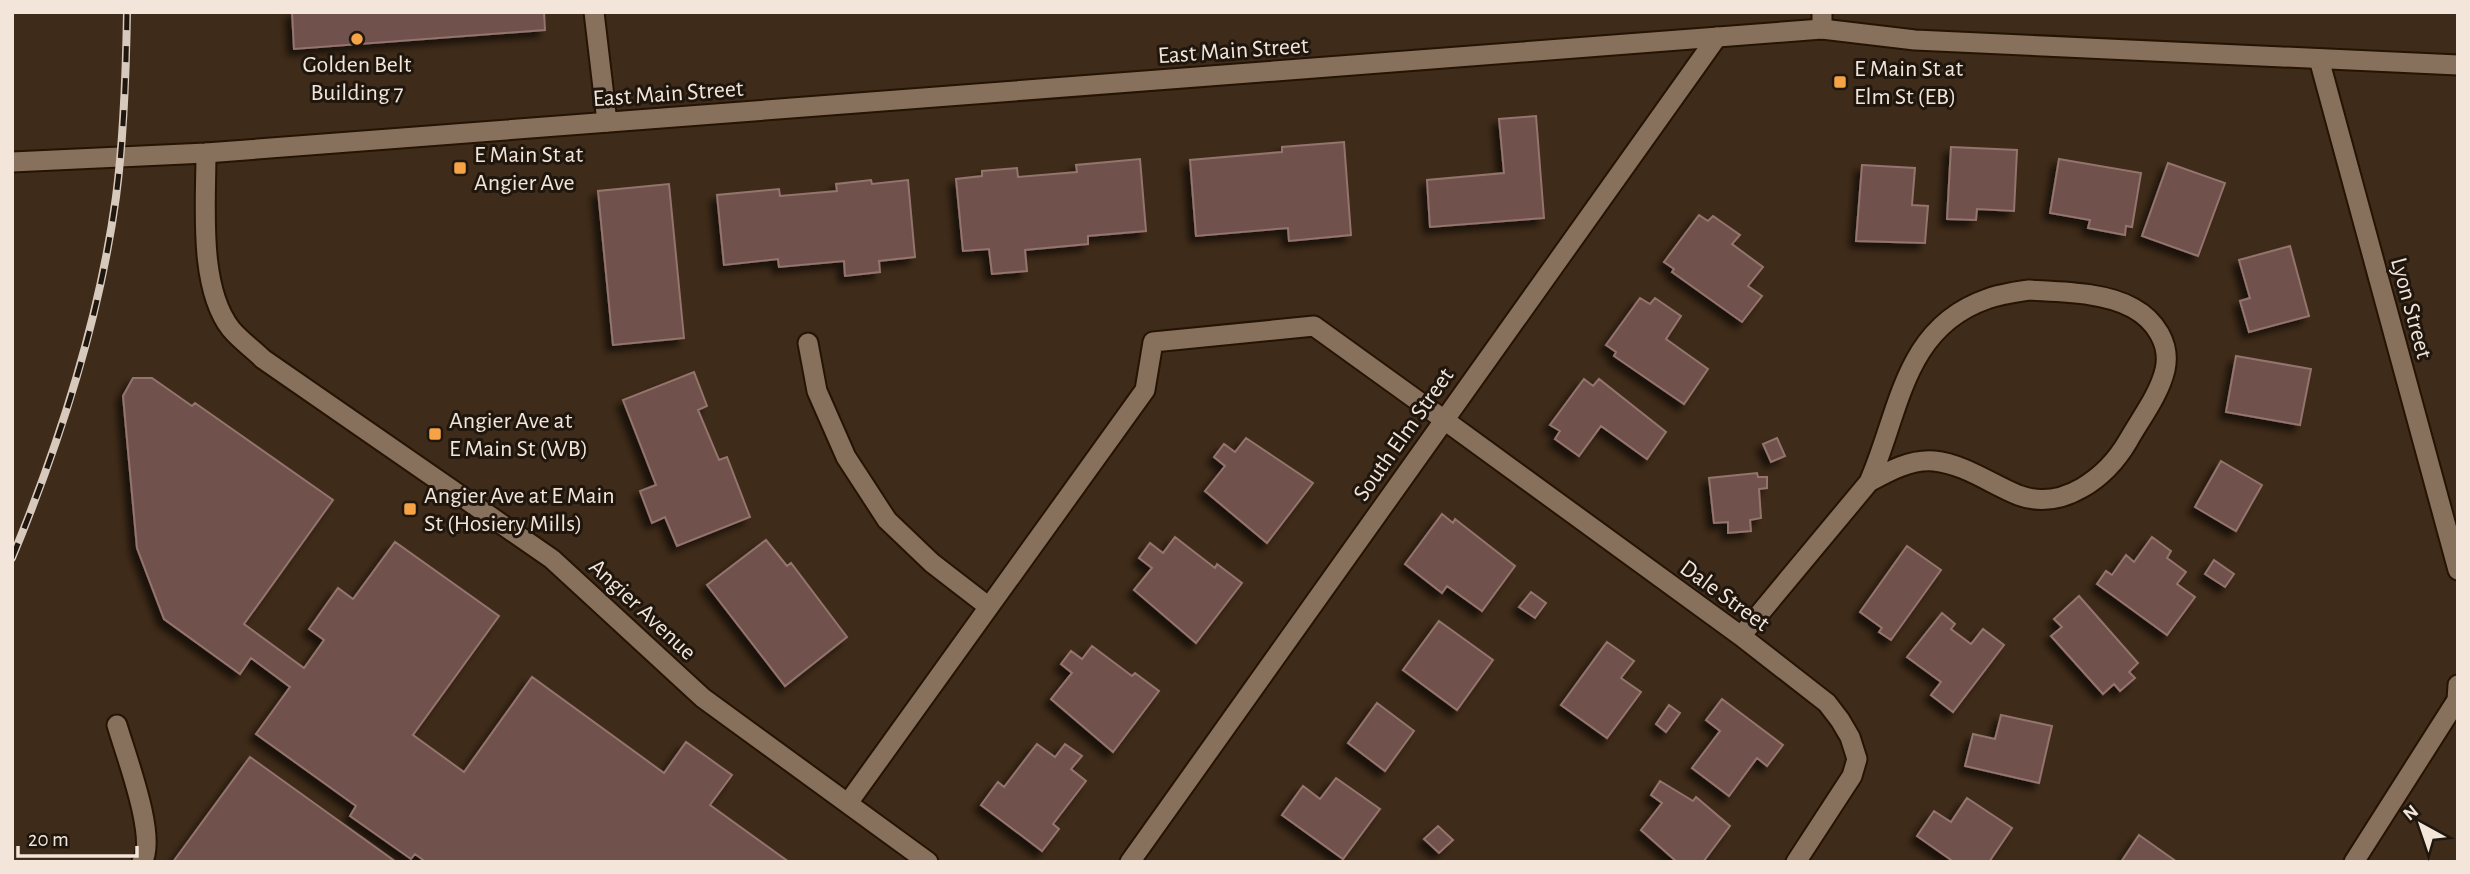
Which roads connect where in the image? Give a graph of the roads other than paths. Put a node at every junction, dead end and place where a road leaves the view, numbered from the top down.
1 (594, 12) edge
2 (1822, 21) edge
3 (1717, 37) junction
4 (2319, 59) junction
5 (2458, 65) edge
6 (607, 122) junction
7 (206, 153) junction
8 (12, 162) edge
9 (808, 343) dead end
10 (1443, 419) junction
11 (1870, 482) junction
12 (2458, 570) edge
13 (989, 607) junction
14 (1741, 636) junction
15 (2458, 685) edge
16 (2453, 716) edge
17 (117, 725) dead end
18 (848, 803) junction
19 (142, 862) edge
20 (928, 862) edge
21 (1130, 862) edge
22 (1796, 862) edge
23 (2354, 862) edge

1 - 6 street
2 - 3 street, East Main Street
2 - 4 street, East Main Street
3 - 6 street, East Main Street
3 - 10 street, South Elm Street
4 - 5 street, East Main Street
4 - 12 street, Lyon Street
6 - 7 street, East Main Street
7 - 8 street, East Main Street
7 - 18 street, Angier Avenue
9 - 13 street
10 - 13 street, Dale Street
10 - 14 street, Dale Street
10 - 21 street, South Elm Street
11 - 11 street
11 - 14 street
13 - 18 street
14 - 22 street, Dale Street
15 - 16 street
16 - 23 street
17 - 19 street
18 - 20 street, Angier Avenue

